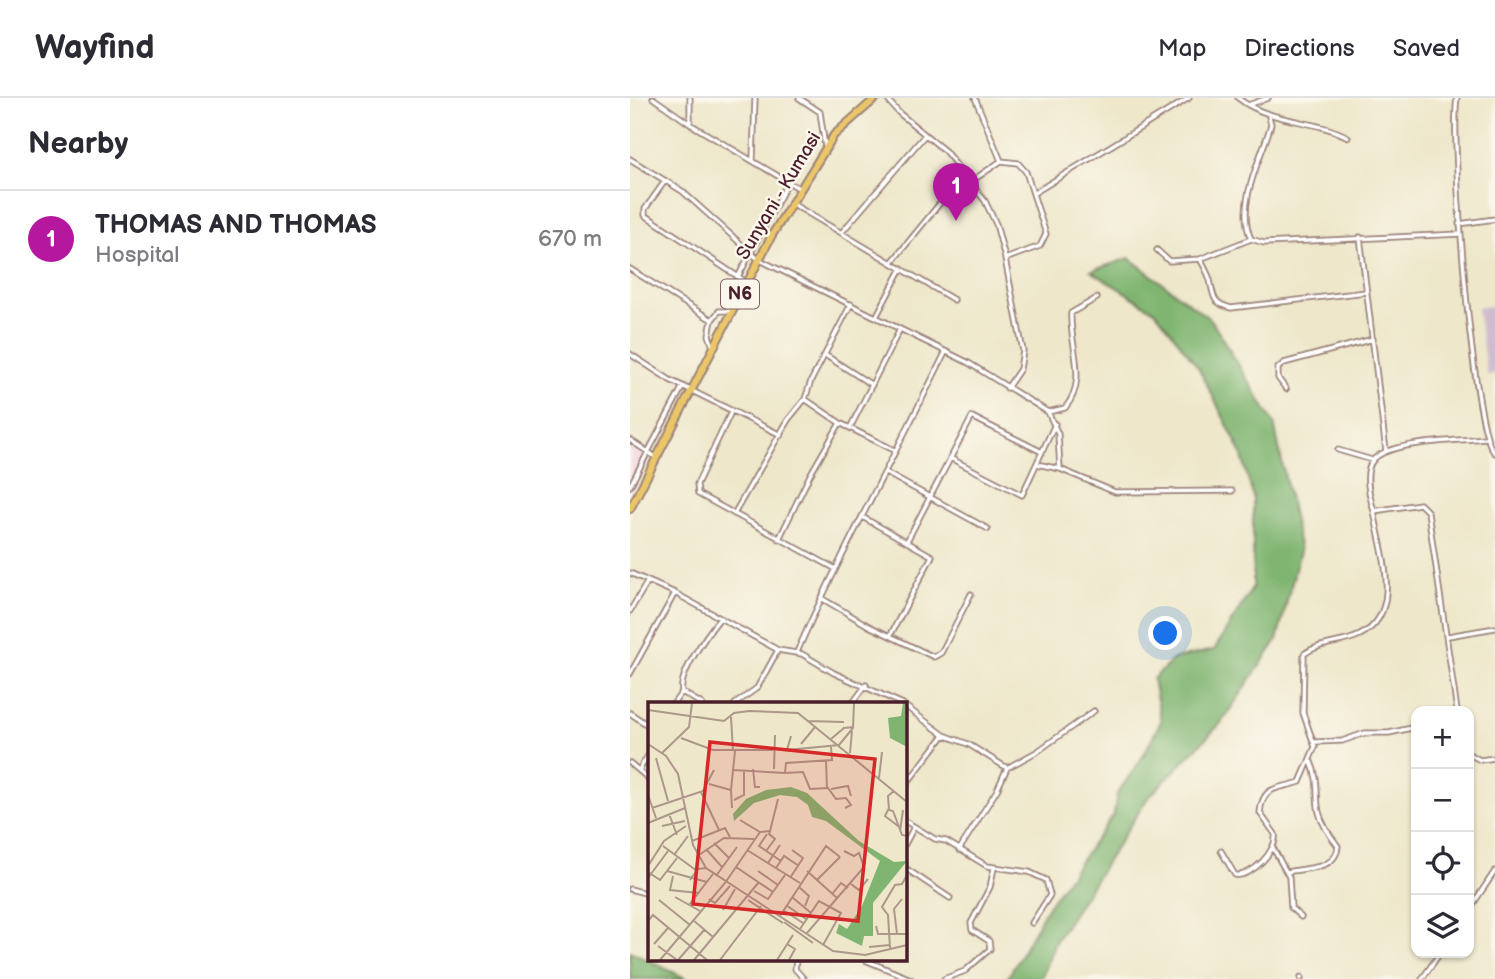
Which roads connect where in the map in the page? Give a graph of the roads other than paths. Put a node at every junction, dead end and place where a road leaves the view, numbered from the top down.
1 (653, 98) edge
2 (690, 98) edge
3 (755, 98) edge
4 (799, 98) edge
5 (808, 98) edge
6 (886, 98) edge
7 (975, 98) edge
8 (1189, 98) edge
9 (1238, 98) edge
10 (1268, 98) edge
11 (1457, 98) edge
12 (873, 99) edge
13 (808, 104) junction
14 (1248, 105) junction
15 (1269, 117) junction
16 (690, 124) junction
17 (925, 135) junction
18 (1348, 137) dead end
19 (825, 147) junction
20 (630, 159) edge
21 (753, 160) junction
22 (1001, 161) junction
23 (963, 175) junction
24 (665, 181) junction
25 (788, 181) junction
26 (969, 183) junction
27 (800, 189) junction
28 (1034, 193) junction
29 (791, 203) junction
30 (1495, 219) edge
31 (1459, 224) junction
32 (842, 232) junction
33 (1461, 233) junction
34 (1360, 237) junction
35 (1251, 239) junction
36 (1157, 250) dead end
37 (750, 251) junction
38 (758, 259) junction
39 (1005, 259) junction
40 (1200, 259) junction
41 (892, 262) junction
42 (902, 268) junction
43 (630, 269) edge
44 (738, 277) junction
45 (746, 282) junction
46 (1366, 292) junction
47 (1097, 298) dead end
48 (954, 300) dead end
49 (851, 304) junction
50 (732, 311) junction
51 (876, 317) junction
52 (712, 320) junction
53 (898, 331) junction
54 (1373, 339) junction
55 (713, 347) junction
56 (945, 353) junction
57 (630, 354) edge
58 (825, 355) junction
59 (872, 385) junction
60 (683, 386) junction
61 (1006, 388) junction
62 (1286, 389) dead end
63 (691, 390) junction
64 (805, 399) junction
65 (731, 412) junction
66 (1048, 412) junction
67 (841, 424) junction
68 (1055, 424) junction
69 (850, 428) junction
70 (781, 435) junction
71 (1486, 438) junction
72 (630, 440) edge
73 (1338, 450) dead end
74 (896, 451) junction
75 (649, 452) junction
76 (1042, 452) junction
77 (1387, 452) junction
78 (1495, 453) edge
79 (657, 458) junction
80 (950, 458) junction
81 (1372, 460) junction
82 (1037, 464) junction
83 (1060, 469) junction
84 (886, 473) junction
85 (630, 486) edge
86 (1232, 491) dead end
87 (929, 497) junction
88 (630, 509) edge
89 (1374, 511) junction
90 (734, 514) junction
91 (863, 518) junction
92 (988, 529) dead end
93 (779, 539) junction
94 (907, 541) junction
95 (834, 568) junction
96 (630, 573) edge
97 (648, 580) junction
98 (675, 593) junction
99 (971, 594) dead end
100 (821, 598) junction
101 (630, 611) edge
102 (720, 618) junction
103 (1495, 628) edge
104 (890, 636) junction
105 (1448, 636) junction
106 (778, 650) junction
107 (797, 652) junction
108 (630, 674) edge
109 (866, 685) junction
110 (682, 692) junction
111 (674, 702) edge
112 (699, 702) edge
113 (738, 702) edge
114 (853, 702) edge
115 (896, 702) edge
116 (1456, 706) edge
117 (906, 708) edge
118 (1094, 710) dead end
119 (630, 713) edge
120 (648, 724) edge
121 (1411, 728) edge
122 (944, 736) junction
123 (1315, 742) junction
124 (648, 756) edge
125 (1474, 757) edge
126 (1495, 758) edge
127 (1311, 762) junction
128 (630, 763) edge
129 (1007, 768) junction
130 (639, 770) junction
131 (648, 778) edge
132 (906, 785) edge
133 (906, 822) edge
134 (914, 827) junction
135 (906, 842) edge
136 (1273, 848) junction
137 (959, 850) junction
138 (1221, 851) dead end
139 (994, 868) junction
140 (906, 869) edge
141 (1287, 872) junction
142 (1495, 872) edge
143 (630, 889) edge
144 (648, 894) edge
145 (950, 898) dead end
146 (1474, 903) edge
147 (1301, 918) dead end
148 (1032, 923) dead end
149 (1437, 958) edge
150 (796, 962) edge
151 (870, 962) edge
152 (804, 979) edge
153 (911, 979) edge
154 (944, 979) edge
155 (1423, 979) edge

1 - 16 street
2 - 16 street
3 - 21 street
4 - 13 street
5 - 13 street
6 - 17 street
7 - 22 street
8 - 28 street
9 - 14 street
10 - 14 street
11 - 31 street
12 - 19 main road, Sunyani - Kumasi / N6
13 - 19 street
14 - 15 street
15 - 18 street
15 - 35 street
16 - 21 street
17 - 23 street
17 - 32 street
19 - 27 main road, Sunyani - Kumasi / N6
20 - 24 street
21 - 25 street
22 - 26 street
22 - 28 street
23 - 26 street
23 - 41 street
24 - 37 street
24 - 44 street
25 - 27 street
25 - 37 street
26 - 39 street
27 - 29 main road, Sunyani - Kumasi / N6
28 - 39 street
29 - 32 street
29 - 38 main road, Sunyani - Kumasi / N6
30 - 31 street
31 - 33 street
32 - 41 street
33 - 34 street
33 - 71 street
34 - 35 street
34 - 46 street
35 - 40 street
36 - 40 street
37 - 38 street
37 - 44 street
38 - 45 main road, Sunyani - Kumasi / N6
38 - 49 street
39 - 61 street
40 - 46 street
41 - 42 street
42 - 48 street
42 - 51 street
43 - 52 street
44 - 45 street
45 - 50 main road, Sunyani - Kumasi / N6
46 - 54 street
47 - 66 street
49 - 51 street
49 - 58 street
50 - 52 street
50 - 55 main road, Sunyani - Kumasi / N6
51 - 53 street
52 - 55 street
53 - 56 street
53 - 59 street
54 - 62 street
54 - 77 street
55 - 63 main road, Sunyani - Kumasi / N6
56 - 61 street
56 - 74 street
57 - 60 street
58 - 59 street
58 - 64 street
59 - 69 street
60 - 63 street
60 - 75 street
61 - 66 street
63 - 65 street
63 - 79 main road, Sunyani - Kumasi / N6
64 - 67 street
64 - 70 street
65 - 70 street
65 - 90 street
66 - 68 street
67 - 69 street
67 - 93 street
68 - 76 street
68 - 83 street
69 - 74 street
70 - 90 street
71 - 77 street
71 - 78 street
72 - 75 street
73 - 81 street
74 - 84 street
75 - 79 street
75 - 85 street
76 - 80 street
76 - 82 street
77 - 81 street
79 - 88 main road, Sunyani - Kumasi / N6
80 - 82 street
80 - 87 street
81 - 89 street
82 - 83 street
83 - 86 street
84 - 87 street
84 - 91 street
87 - 92 street
87 - 94 street
89 - 105 street
89 - 123 street
90 - 93 street
91 - 94 street
91 - 95 street
93 - 95 street
94 - 104 street
95 - 100 street
96 - 97 street
97 - 98 street
97 - 101 street
98 - 102 street
98 - 108 street
99 - 104 street
100 - 104 street
100 - 107 street
102 - 106 street
102 - 110 street
103 - 105 street
105 - 116 street
106 - 107 street
106 - 113 street
107 - 109 street
109 - 114 street
109 - 115 street
110 - 111 street
110 - 112 street
117 - 122 street
118 - 129 street
119 - 120 street
121 - 123 street
122 - 129 street
122 - 132 street
123 - 127 street
124 - 130 street
125 - 126 street
127 - 136 street
127 - 141 street
128 - 130 street
129 - 137 street
130 - 131 street
133 - 134 street
134 - 135 street
134 - 137 street
136 - 138 street
136 - 141 street
137 - 139 street
139 - 148 street
139 - 154 street
140 - 145 street
141 - 147 street
142 - 146 street
143 - 144 street
149 - 155 street
150 - 152 street
151 - 153 street

